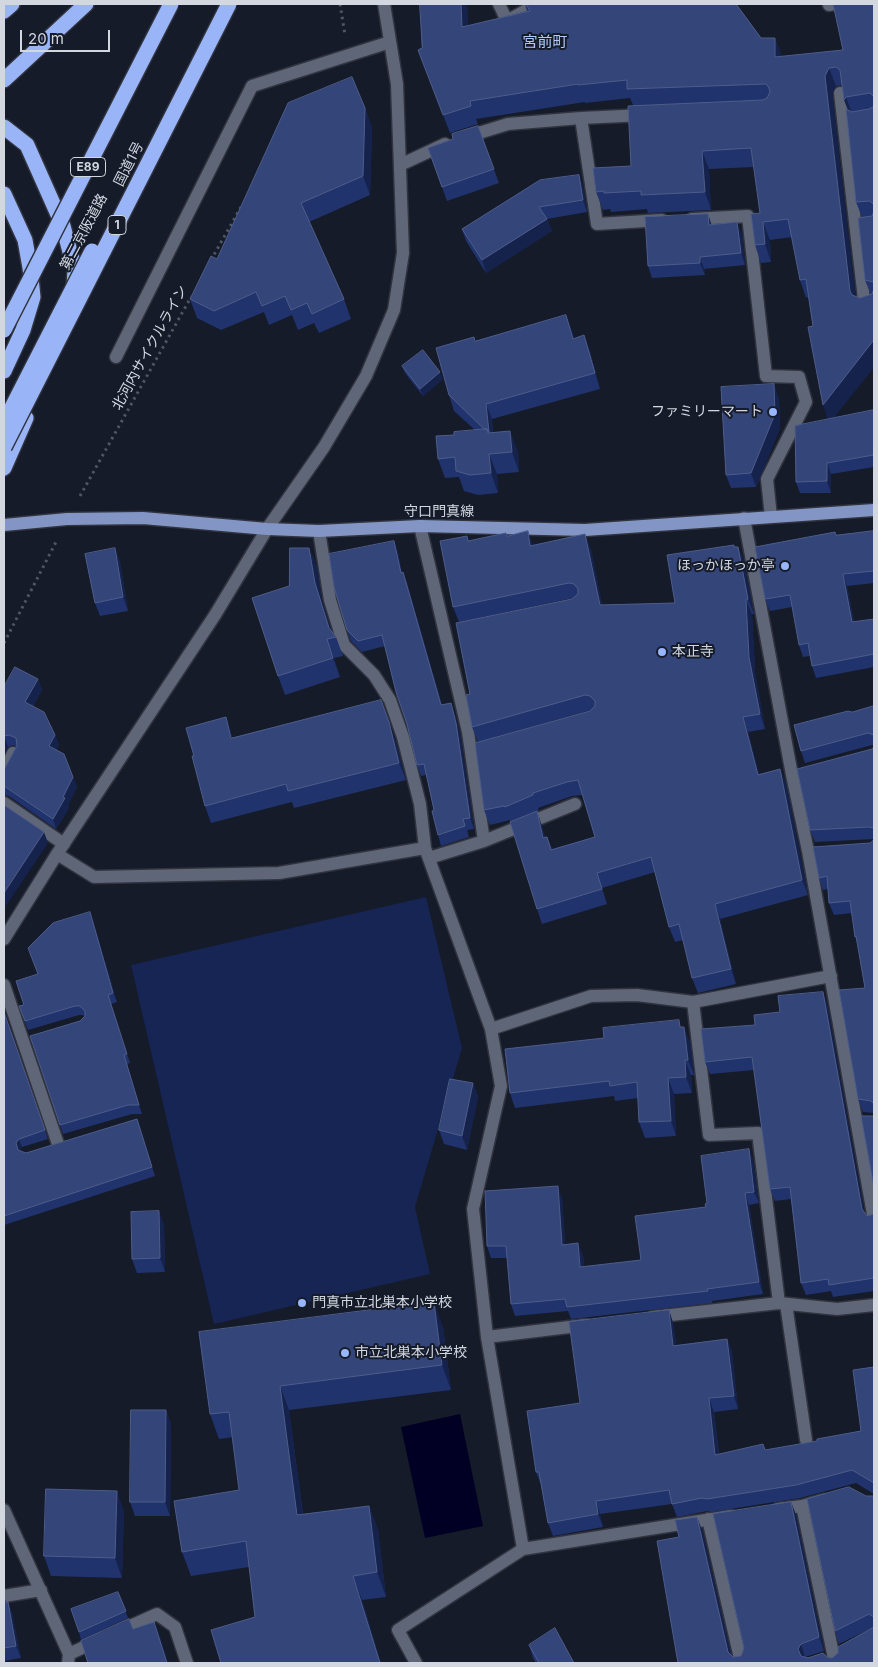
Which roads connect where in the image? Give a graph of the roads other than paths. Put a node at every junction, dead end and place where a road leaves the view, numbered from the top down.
1 (12, 4) edge
2 (86, 4) edge
3 (162, 4) edge
4 (171, 4) edge
5 (220, 4) edge
6 (229, 4) edge
7 (384, 4) edge
8 (499, 4) edge
9 (537, 4) edge
10 (4, 11) edge
11 (390, 42) junction
12 (4, 80) edge
13 (840, 93) edge
14 (660, 115) edge
15 (581, 118) junction
16 (4, 127) edge
17 (400, 165) junction
18 (4, 194) edge
19 (874, 306) edge
20 (4, 310) edge
21 (4, 330) edge
22 (116, 357) dead end
23 (4, 371) edge
24 (4, 423) edge
25 (4, 447) edge
26 (4, 468) edge
27 (874, 510) edge
28 (771, 517) junction
29 (744, 518) junction
30 (4, 525) edge
31 (420, 526) junction
32 (267, 529) junction
33 (318, 531) junction
34 (13, 753) edge
35 (4, 772) edge
36 (4, 803) edge
37 (574, 804) dead end
38 (484, 841) junction
39 (60, 849) junction
40 (427, 853) junction
41 (4, 940) edge
42 (831, 976) junction
43 (4, 985) edge
44 (692, 1002) junction
45 (491, 1029) junction
46 (42, 1148) edge
47 (874, 1220) edge
48 (782, 1303) junction
49 (874, 1305) edge
50 (643, 1319) edge
51 (594, 1324) edge
52 (487, 1336) junction
53 (806, 1440) dead end
54 (837, 1496) edge
55 (802, 1506) junction
56 (4, 1510) edge
57 (764, 1511) edge
58 (746, 1514) edge
59 (708, 1519) junction
60 (523, 1549) junction
61 (42, 1590) junction
62 (4, 1596) edge
63 (837, 1657) edge
64 (69, 1658) edge
65 (818, 1661) edge
66 (187, 1663) edge
67 (416, 1663) edge
68 (741, 1663) edge

1 - 10 highway
2 - 12 highway
3 - 20 highway
4 - 21 highway, 第二京阪道路 / E89, bridge
5 - 24 highway, 第二京阪道路, bridge
6 - 25 highway, 国道1号 / 1, bridge
7 - 11 street
8 - 9 street
11 - 17 street
11 - 22 street
13 - 19 street
14 - 15 street
15 - 17 street
15 - 28 street
16 - 26 highway
17 - 32 street
18 - 23 highway
27 - 28 main road, 守口門真線
28 - 29 main road, 守口門真線
29 - 31 main road, 守口門真線
29 - 42 street
30 - 32 main road, 守口門真線
31 - 33 main road, 守口門真線
31 - 38 street
32 - 33 main road, 守口門真線
32 - 39 street
33 - 40 street
34 - 35 street
36 - 39 street
37 - 38 street
38 - 40 street
39 - 40 street
39 - 41 street
40 - 45 street
42 - 44 street
42 - 47 street
43 - 46 street
44 - 45 street
44 - 48 street
45 - 52 street
48 - 49 street
48 - 50 street
48 - 53 street
51 - 52 street
52 - 60 street
54 - 55 street
55 - 57 street
55 - 63 street
56 - 61 street
58 - 59 street
59 - 60 street
59 - 68 street
60 - 67 street
61 - 62 street
61 - 64 street
63 - 65 street
64 - 66 street

